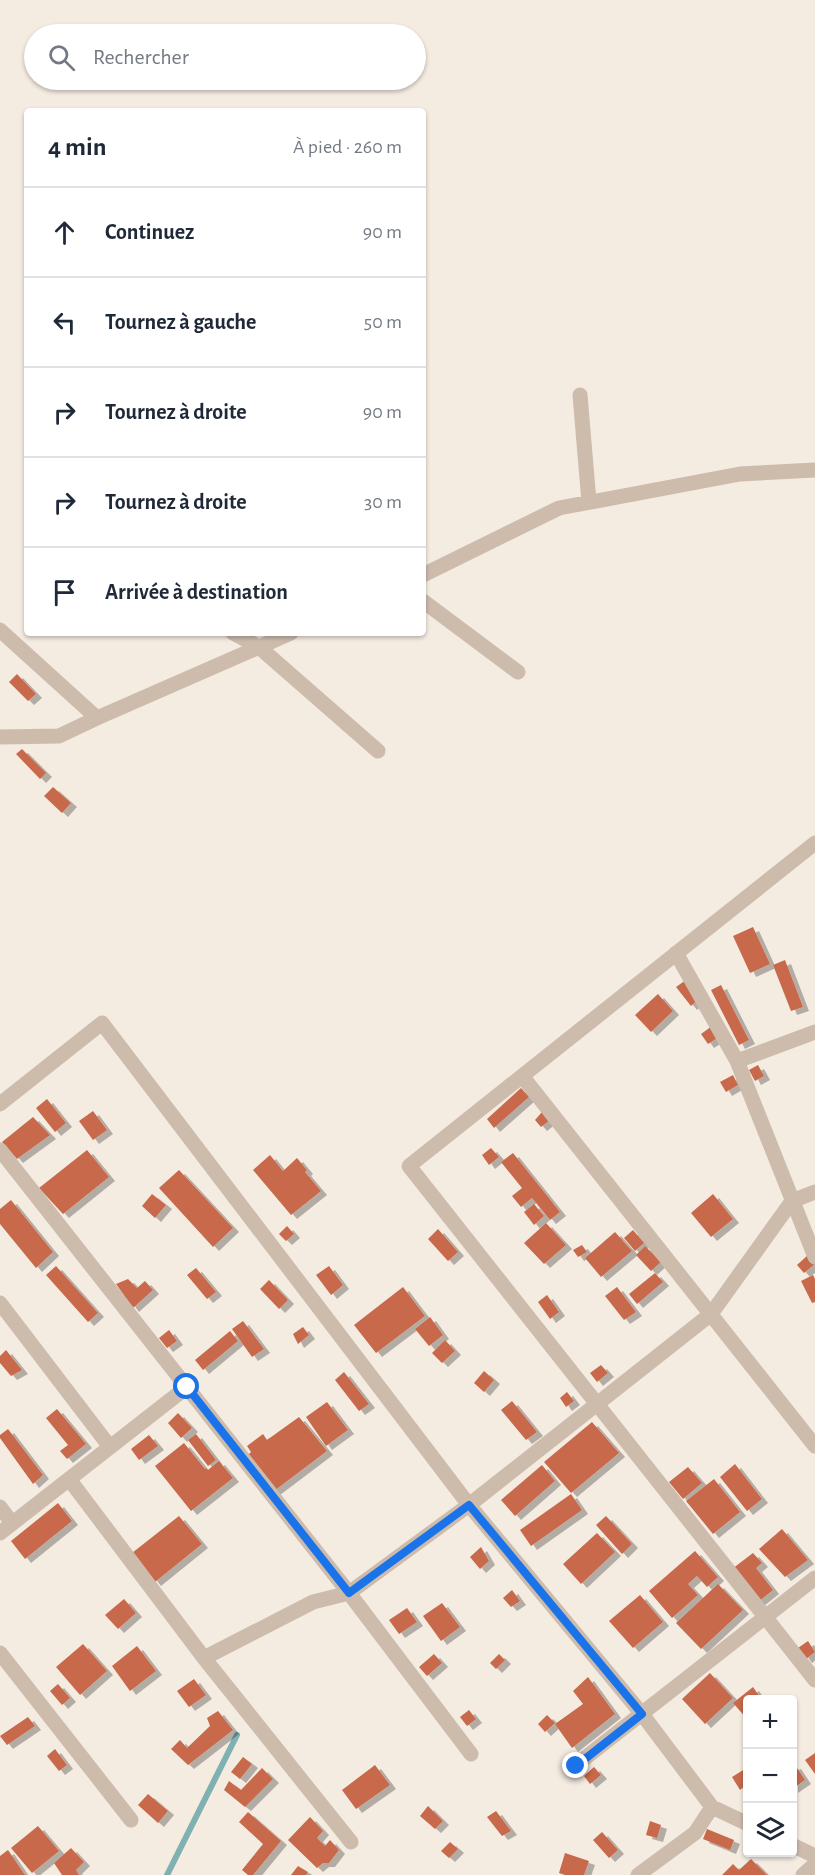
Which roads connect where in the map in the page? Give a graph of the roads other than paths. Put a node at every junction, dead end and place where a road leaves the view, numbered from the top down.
1 (580, 395) dead end
2 (815, 470) edge
3 (589, 502) junction
4 (426, 574) edge
5 (426, 603) edge
6 (0, 630) edge
7 (239, 636) edge
8 (284, 636) edge
9 (259, 647) junction
10 (518, 672) dead end
11 (97, 718) junction
12 (0, 737) edge
13 (378, 751) dead end
14 (815, 843) edge
15 (676, 953) junction
16 (815, 1032) edge
17 (737, 1061) junction
18 (522, 1076) junction
19 (0, 1104) edge
20 (0, 1150) edge
21 (815, 1192) edge
22 (792, 1201) junction
23 (815, 1257) edge
24 (0, 1303) edge
25 (711, 1314) junction
26 (187, 1387) junction
27 (597, 1404) junction
28 (815, 1446) edge
29 (110, 1447) junction
30 (69, 1479) junction
31 (469, 1505) junction
32 (0, 1507) edge
33 (6, 1528) edge
34 (815, 1578) edge
35 (349, 1593) junction
36 (766, 1617) junction
37 (0, 1653) edge
38 (204, 1658) junction
39 (815, 1680) edge
40 (642, 1714) junction
41 (471, 1754) dead end
42 (576, 1766) dead end
43 (712, 1807) junction
44 (131, 1820) dead end
45 (743, 1822) edge
46 (351, 1842) dead end
47 (797, 1847) edge
48 (815, 1856) edge
49 (815, 1864) edge
50 (638, 1875) edge
51 (803, 1875) edge

1 - 3 street
2 - 3 street
3 - 4 street
5 - 10 street
6 - 11 street
7 - 9 street
8 - 9 street
9 - 11 street
9 - 13 street
11 - 12 street
14 - 15 street
15 - 17 street
15 - 18 street
16 - 17 street
17 - 22 street
18 - 25 street
18 - 27 street
19 - 31 street
20 - 26 street
21 - 22 street
22 - 23 street
22 - 25 street
24 - 29 street
25 - 27 street
25 - 28 street
26 - 29 street
26 - 35 street
27 - 31 street
27 - 36 street
29 - 30 street
30 - 33 street
30 - 38 street
31 - 35 street
31 - 40 street
32 - 33 street
34 - 36 street
35 - 38 street
35 - 41 street
36 - 39 street
36 - 40 street
37 - 44 street
38 - 46 street
40 - 42 street
40 - 43 street
43 - 45 street
43 - 50 street
47 - 48 street
49 - 51 street

